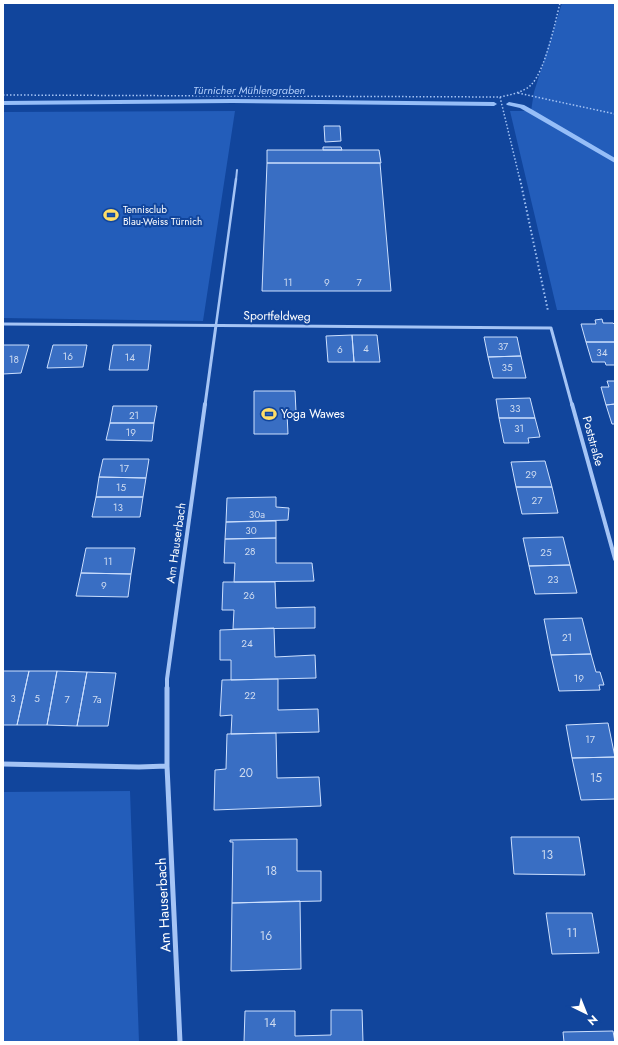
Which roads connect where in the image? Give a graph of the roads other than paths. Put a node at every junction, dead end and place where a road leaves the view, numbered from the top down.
1 (237, 170) dead end
2 (3, 324) edge
3 (216, 325) junction
4 (551, 328) joint
5 (615, 559) edge
6 (3, 764) edge
7 (167, 766) junction
8 (180, 1042) edge

1 - 3 lane
2 - 3 street, Sportfeldweg
3 - 4 street, Sportfeldweg
3 - 7 street, Am Hauserbach
4 - 5 street, Poststraße
6 - 7 street
7 - 8 street, Am Hauserbach

